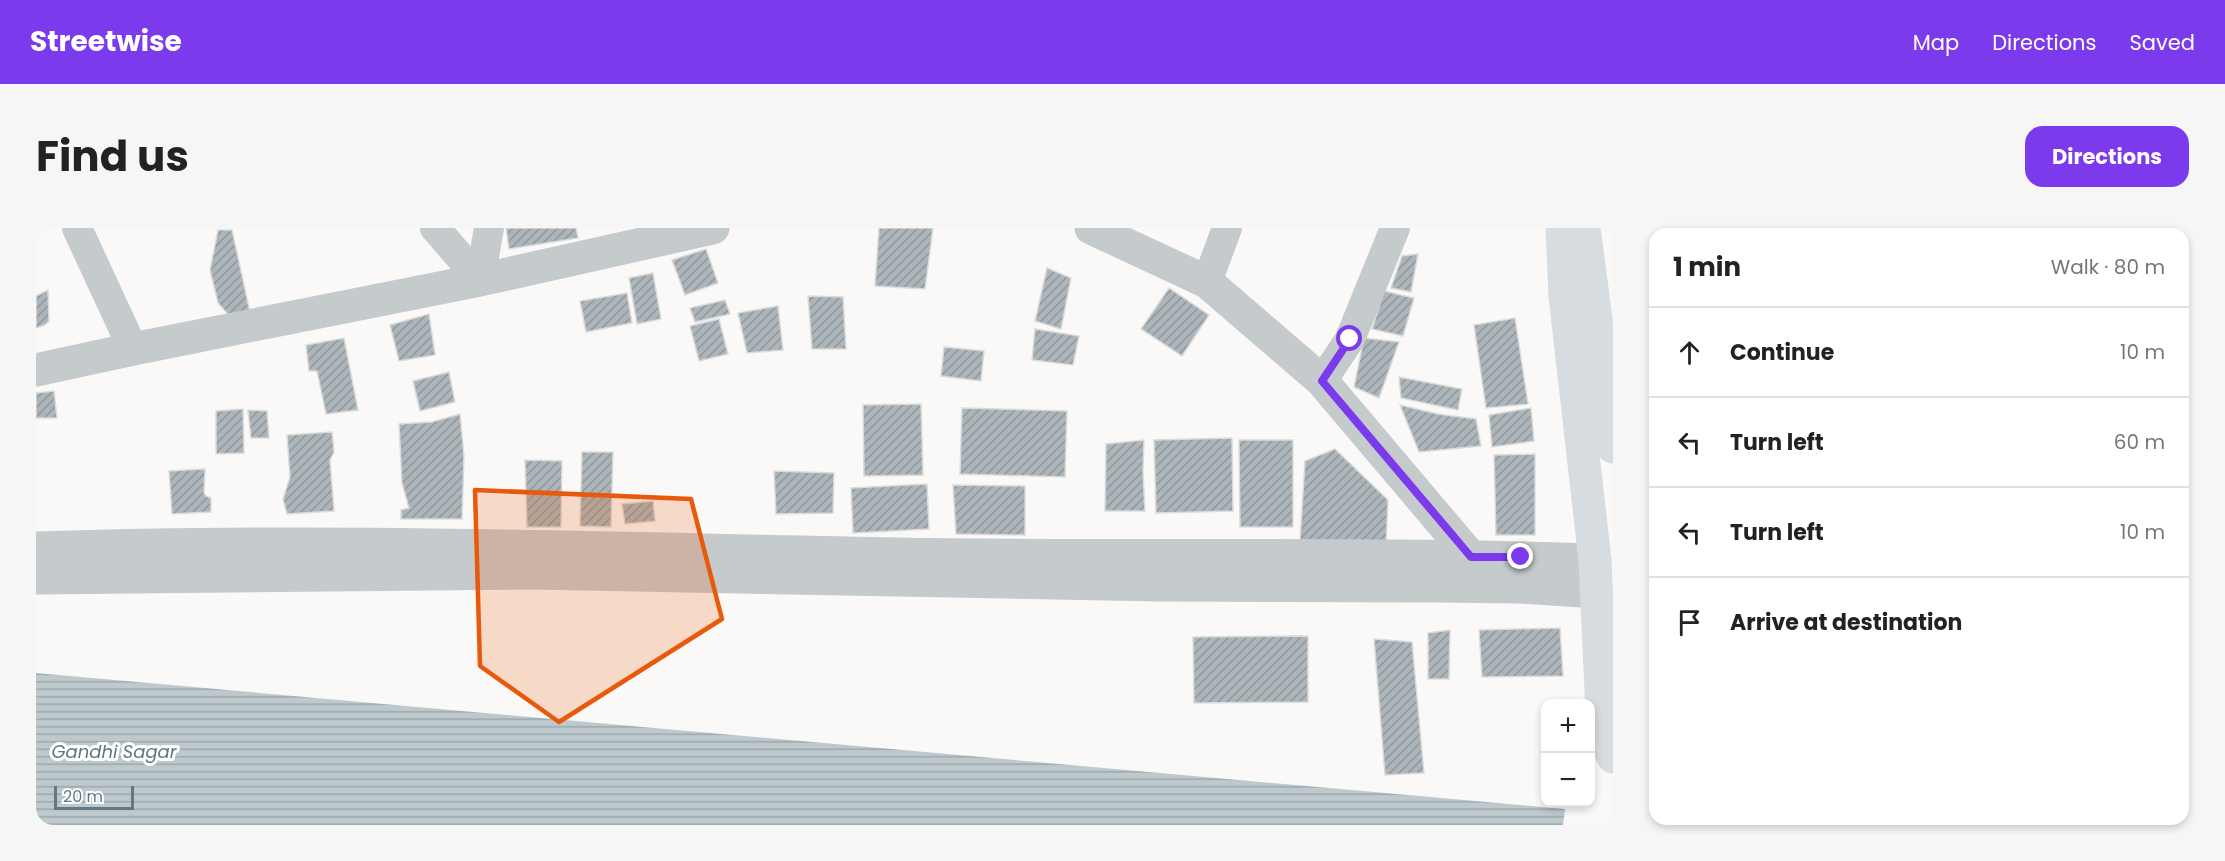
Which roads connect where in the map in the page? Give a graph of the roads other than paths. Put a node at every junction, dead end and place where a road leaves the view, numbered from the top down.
1 (77, 228) edge
2 (435, 228) edge
3 (489, 228) edge
4 (713, 228) edge
5 (1091, 228) edge
6 (1227, 228) edge
7 (1395, 228) edge
8 (1562, 228) edge
9 (1584, 228) edge
10 (480, 280) junction
11 (1207, 282) junction
12 (133, 349) junction
13 (36, 370) edge
14 (1322, 381) junction
15 (1613, 447) edge
16 (36, 548) edge
17 (1457, 576) junction
18 (1604, 576) edge
19 (36, 578) edge
20 (1613, 757) edge

1 - 12 street
2 - 10 street
3 - 10 street
4 - 10 street
5 - 11 street
6 - 11 street
7 - 14 street
8 - 18 main road
9 - 15 main road
10 - 12 street
11 - 14 street
12 - 13 street
14 - 17 street
16 - 17 street
17 - 18 street
17 - 19 street
18 - 20 main road

